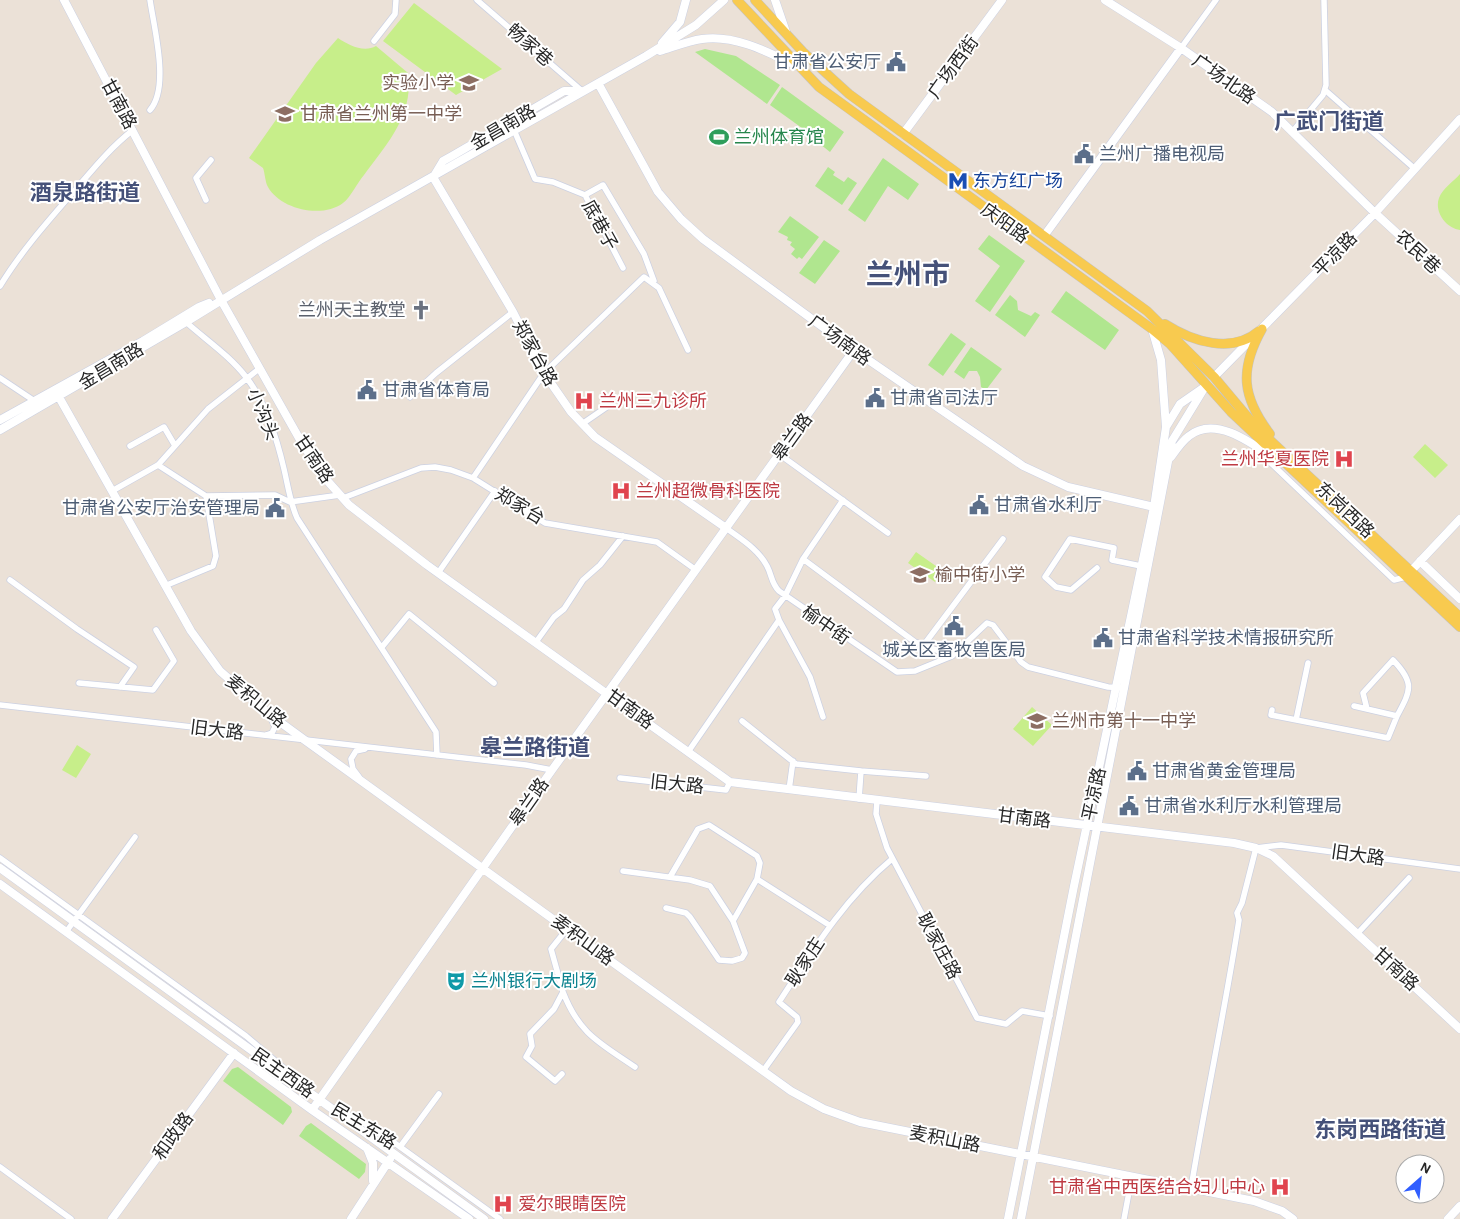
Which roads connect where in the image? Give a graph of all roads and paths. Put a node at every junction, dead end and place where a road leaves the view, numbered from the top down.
1 (64, 0) edge
2 (150, 0) edge
3 (396, 0) edge
4 (476, 0) edge
5 (686, 0) edge
6 (724, 0) edge
7 (736, 0) edge
8 (755, 0) edge
9 (775, 0) edge
10 (1002, 0) edge
11 (1105, 0) edge
12 (1216, 0) edge
13 (1324, 0) edge
14 (788, 36) junction
15 (374, 41) dead end
16 (1181, 48) junction
17 (646, 56) junction
18 (802, 69) junction
19 (598, 83) junction
20 (1325, 90) junction
21 (582, 91) junction
22 (150, 110) dead end
23 (1460, 119) edge
24 (133, 130) junction
25 (514, 130) junction
26 (1293, 131) junction
27 (903, 134) junction
28 (211, 160) dead end
29 (1415, 170) junction
30 (432, 177) junction
31 (585, 195) junction
32 (206, 200) dead end
33 (1375, 213) junction
34 (1044, 236) junction
35 (623, 268) dead end
36 (654, 284) junction
37 (0, 286) edge
38 (1460, 291) edge
39 (221, 300) junction
40 (1147, 311) junction
41 (513, 312) junction
42 (186, 322) junction
43 (1152, 329) junction
44 (1262, 329) junction
45 (688, 350) dead end
46 (854, 350) junction
47 (260, 368) junction
48 (544, 373) junction
49 (246, 377) junction
50 (1214, 377) junction
51 (0, 378) edge
52 (1206, 386) junction
53 (57, 394) junction
54 (410, 397) dead end
55 (33, 400) junction
56 (611, 404) dead end
57 (0, 420) edge
58 (582, 424) junction
59 (1166, 427) junction
60 (0, 430) edge
61 (174, 444) junction
62 (1250, 444) junction
63 (130, 446) dead end
64 (779, 454) junction
65 (1169, 458) junction
66 (158, 464) junction
67 (1290, 464) junction
68 (474, 478) junction
69 (112, 491) junction
70 (495, 491) junction
71 (206, 496) junction
72 (342, 497) junction
73 (843, 500) junction
74 (290, 502) junction
75 (1154, 507) junction
76 (1460, 519) edge
77 (726, 528) junction
78 (888, 533) dead end
79 (623, 536) junction
80 (1003, 539) dead end
81 (803, 559) junction
82 (1420, 561) junction
83 (1141, 566) junction
84 (1097, 568) dead end
85 (696, 570) junction
86 (438, 573) junction
87 (1408, 574) junction
88 (10, 580) dead end
89 (167, 585) junction
90 (785, 596) junction
91 (1460, 598) edge
92 (1460, 617) edge
93 (780, 620) junction
94 (1460, 627) edge
95 (156, 630) dead end
96 (536, 642) junction
97 (923, 646) junction
98 (382, 647) junction
99 (952, 656) junction
100 (1308, 663) dead end
101 (79, 683) dead end
102 (494, 683) dead end
103 (120, 687) junction
104 (1116, 688) junction
105 (1125, 688) junction
106 (607, 693) junction
107 (0, 705) edge
108 (258, 705) junction
109 (1354, 706) dead end
110 (1367, 709) junction
111 (1272, 710) dead end
112 (1397, 716) junction
113 (823, 717) dead end
114 (1296, 720) junction
115 (742, 721) dead end
116 (256, 735) junction
117 (306, 741) junction
118 (377, 749) junction
119 (688, 752) junction
120 (437, 755) junction
121 (793, 762) junction
122 (552, 770) junction
123 (861, 771) junction
124 (926, 776) dead end
125 (620, 778) dead end
126 (730, 782) junction
127 (370, 787) junction
128 (789, 790) junction
129 (858, 799) junction
130 (877, 801) junction
131 (1088, 826) junction
132 (1098, 827) junction
133 (135, 837) dead end
134 (1256, 848) junction
135 (0, 858) edge
136 (892, 859) junction
137 (0, 868) edge
138 (483, 868) junction
139 (1460, 868) edge
140 (623, 870) dead end
141 (670, 877) junction
142 (1409, 878) dead end
143 (757, 879) junction
144 (0, 884) edge
145 (666, 908) dead end
146 (79, 915) junction
147 (733, 921) junction
148 (74, 922) junction
149 (829, 924) junction
150 (567, 929) junction
151 (66, 932) junction
152 (1357, 934) junction
153 (563, 992) junction
154 (1050, 1016) junction
155 (1460, 1029) edge
156 (234, 1053) junction
157 (635, 1067) dead end
158 (763, 1071) junction
159 (562, 1074) dead end
160 (439, 1094) dead end
161 (320, 1099) junction
162 (312, 1110) junction
163 (400, 1147) junction
164 (366, 1148) junction
165 (393, 1153) junction
166 (1021, 1153) junction
167 (1032, 1156) junction
168 (388, 1162) junction
169 (0, 1168) edge
170 (1132, 1176) junction
171 (373, 1183) junction
172 (1191, 1188) junction
173 (1460, 1206) edge
174 (71, 1219) edge
175 (112, 1219) edge
176 (351, 1219) edge
177 (469, 1219) edge
178 (484, 1219) edge
179 (500, 1219) edge
180 (1008, 1219) edge
181 (1021, 1219) edge
182 (1124, 1219) edge
183 (1293, 1219) edge
184 (1448, 1219) edge

1 - 24 street, 甘南路
2 - 22 street
3 - 15 street
4 - 21 street, 畅家巷
5 - 17 street
6 - 17 street, 金昌南路
7 - 18 main road, 庆阳路
8 - 14 main road, 庆阳路
9 - 14 street
10 - 27 street, 广场西街
11 - 16 street, 广场北路
12 - 16 street
13 - 20 street
14 - 27 main road, 庆阳路
16 - 26 street, 广场北路
16 - 34 street
17 - 18 street
17 - 19 street, 金昌南路
18 - 43 main road, 庆阳路
19 - 21 street, 金昌南路
19 - 46 street, 广场南路
20 - 26 street
20 - 29 street
21 - 25 street, 金昌南路
21 - 30 street, 金昌南路
23 - 29 street, 平凉路
24 - 37 street
24 - 39 street, 甘南路
25 - 30 street, 金昌南路
25 - 31 street, 底巷子
26 - 33 street, 广场北路
27 - 34 main road, 庆阳路
28 - 32 street
29 - 33 street, 平凉路
30 - 39 street, 金昌南路
30 - 41 street, 郑家台路
31 - 35 street, 底巷子
31 - 36 street
33 - 38 street, 农民巷
33 - 44 street, 平凉路
34 - 40 main road, 庆阳路
36 - 45 street
36 - 48 street
39 - 42 street, 金昌南路
39 - 47 street, 甘南路
39 - 53 street, 金昌南路
40 - 44 main road
40 - 50 main road, 庆阳路
41 - 48 street, 郑家台路
41 - 54 street
42 - 49 street, 小沟头
42 - 53 street, 金昌南路
43 - 52 main road, 庆阳路
43 - 59 street
44 - 50 street, 平凉路
44 - 67 main road
46 - 64 street, 皋兰路
46 - 75 street, 广场南路
47 - 49 street
47 - 72 street, 甘南路
48 - 58 street, 郑家台路
48 - 68 street
49 - 61 street
49 - 74 street, 小沟头
50 - 52 main road, 平凉路
50 - 67 main road, 东岗西路
51 - 55 street
52 - 59 street, 平凉路
52 - 65 street, 平凉路
52 - 67 main road, 东岗西路
53 - 55 street, 金昌南路
53 - 60 street, 金昌南路
53 - 69 street, 麦积山路
55 - 57 street, 金昌南路
56 - 58 street
58 - 77 street, 郑家台路
59 - 75 street, 平凉路
61 - 63 street
61 - 66 street
62 - 65 street
62 - 67 street
62 - 87 street, 东岗西路
64 - 73 street
64 - 77 street, 皋兰路
65 - 105 street, 平凉路
66 - 69 street
66 - 71 street
67 - 87 main road, 东岗西路
68 - 70 street, 郑家台
68 - 72 street, 郑家台
69 - 89 street, 麦积山路
70 - 79 street, 郑家台
70 - 86 street
71 - 74 street
71 - 89 street
72 - 74 street, 郑家台
72 - 86 street, 甘南路
73 - 78 street
73 - 81 street
74 - 98 street
75 - 83 street, 平凉路
76 - 82 street
77 - 85 street, 皋兰路
77 - 90 street, 榆中街
79 - 85 street, 郑家台
79 - 96 street
80 - 97 street
81 - 90 street
81 - 97 street
82 - 87 street
82 - 91 street
83 - 84 street
83 - 104 street, 平凉路
85 - 106 street, 皋兰路
86 - 96 street, 甘南路
87 - 92 main road, 东岗西路
87 - 94 main road, 东岗西路
88 - 103 street
89 - 108 street, 麦积山路
90 - 93 street
90 - 99 street, 榆中街
93 - 113 street
93 - 119 street
95 - 103 street
96 - 106 street, 甘南路
97 - 99 street
98 - 102 street
98 - 120 street
99 - 104 street, 榆中街
100 - 114 street
101 - 103 street
104 - 105 street, 榆中街
104 - 131 street, 平凉路
105 - 132 street, 平凉路
106 - 119 street, 甘南路
106 - 122 street, 皋兰路
107 - 116 street, 旧大路
108 - 116 street
108 - 117 street, 麦积山路
109 - 110 street
110 - 112 street
110 - 112 street
111 - 114 street
112 - 114 street
115 - 121 street
116 - 117 street, 旧大路
117 - 118 street, 旧大路
117 - 127 street, 麦积山路
118 - 120 street, 旧大路
118 - 127 street
119 - 126 street, 甘南路
120 - 122 street, 旧大路
121 - 123 street
121 - 128 street
122 - 138 street, 皋兰路
123 - 124 street
123 - 129 street
125 - 126 street, 旧大路
126 - 128 street, 甘南路
127 - 138 street, 麦积山路
128 - 129 street, 甘南路
129 - 130 street, 甘南路
130 - 131 street, 甘南路
130 - 136 street, 耿家庄路
131 - 132 street, 甘南路
131 - 154 street, 平凉路
132 - 134 street, 甘南路
132 - 167 street, 平凉路
133 - 146 street
134 - 139 street, 旧大路
134 - 152 street, 甘南路
134 - 172 street
135 - 146 street, 民主西路
136 - 149 street, 耿家庄
136 - 154 street, 耿家庄路
137 - 148 street, 民主西路
138 - 150 street, 麦积山路
138 - 161 street, 皋兰路
140 - 141 street
141 - 143 street
141 - 147 street
142 - 152 street
143 - 147 street
143 - 149 street
144 - 151 street, 民主西路
145 - 147 street
146 - 148 street
146 - 161 street, 民主西路
148 - 151 street
148 - 161 street, 民主西路
149 - 158 street, 耿家庄
150 - 153 street
150 - 158 street, 麦积山路
151 - 156 street, 民主西路
152 - 155 street, 甘南路
153 - 157 street
153 - 159 street
154 - 166 street, 平凉路
156 - 162 street, 民主西路
156 - 175 street, 和政路
158 - 166 street, 麦积山路
160 - 163 street
161 - 162 street, 皋兰路
161 - 163 street, 民主东路
161 - 165 street, 民主东路
162 - 164 street, 民主东路
163 - 179 street, 民主东路
164 - 168 street, 民主东路
164 - 171 street
165 - 168 street
165 - 178 street, 民主东路
166 - 167 street, 麦积山路
166 - 180 street, 平凉路
167 - 170 street, 麦积山路
167 - 181 street, 平凉路
168 - 171 street
168 - 177 street, 民主东路
169 - 174 street
170 - 172 street, 麦积山路
170 - 182 street
171 - 176 street
172 - 183 street, 麦积山路
173 - 184 street

